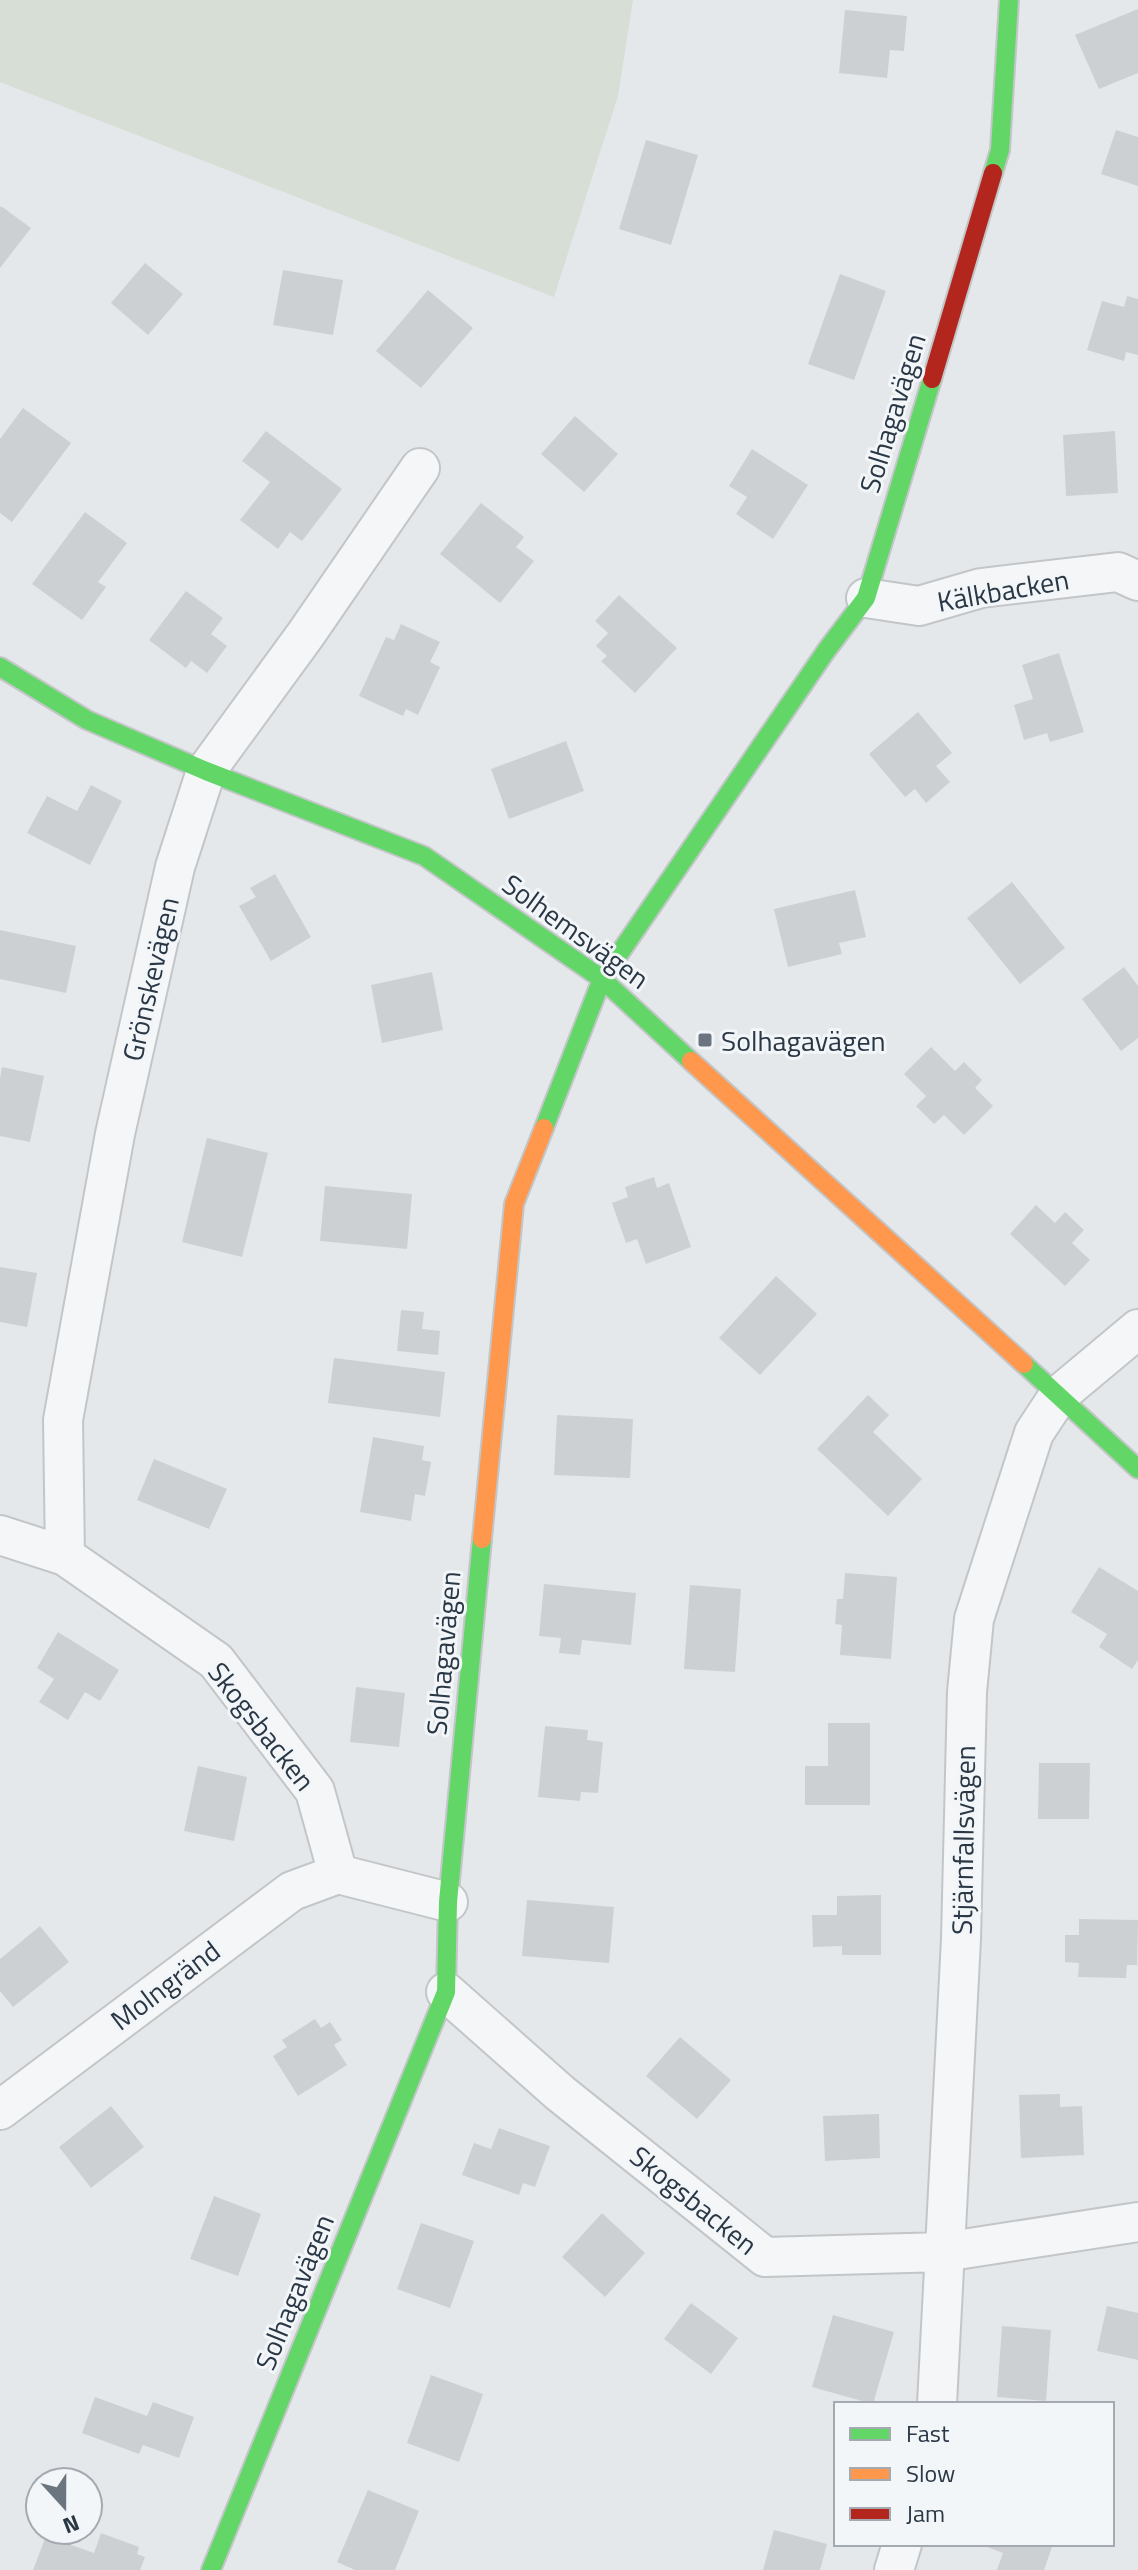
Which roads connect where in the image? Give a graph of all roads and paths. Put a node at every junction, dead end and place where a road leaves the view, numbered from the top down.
1 (1009, 0) edge
2 (420, 468) dead end
3 (1138, 581) edge
4 (866, 598) junction
5 (0, 667) edge
6 (206, 771) junction
7 (602, 979) junction
8 (1138, 1329) edge
9 (1059, 1395) junction
10 (1138, 1469) edge
11 (0, 1535) edge
12 (65, 1556) junction
13 (338, 1874) junction
14 (448, 1902) junction
15 (446, 1992) junction
16 (0, 2110) edge
17 (1138, 2222) edge
18 (944, 2252) junction
19 (937, 2402) edge
20 (901, 2546) edge
21 (211, 2570) edge
22 (894, 2570) edge

1 - 4 street, Solhagavägen
2 - 6 street, Grönskevägen
3 - 4 street, Kälkbacken
4 - 7 street, Solhagavägen
5 - 6 street, Solhemsvägen
6 - 7 street, Solhemsvägen
6 - 12 street, Grönskevägen
7 - 9 street, Solhemsvägen
7 - 14 street, Solhagavägen
8 - 9 street, Stjärnfallsvägen
9 - 10 street, Solhemsvägen
9 - 18 street, Stjärnfallsvägen
11 - 12 street, Skogsbacken
12 - 13 street, Skogsbacken
13 - 14 street
13 - 16 street, Molngränd
14 - 15 street, Solhagavägen
15 - 18 street, Skogsbacken
15 - 21 street, Solhagavägen
17 - 18 street, Skogsbacken
18 - 19 street, Stjärnfallsvägen
20 - 22 street

